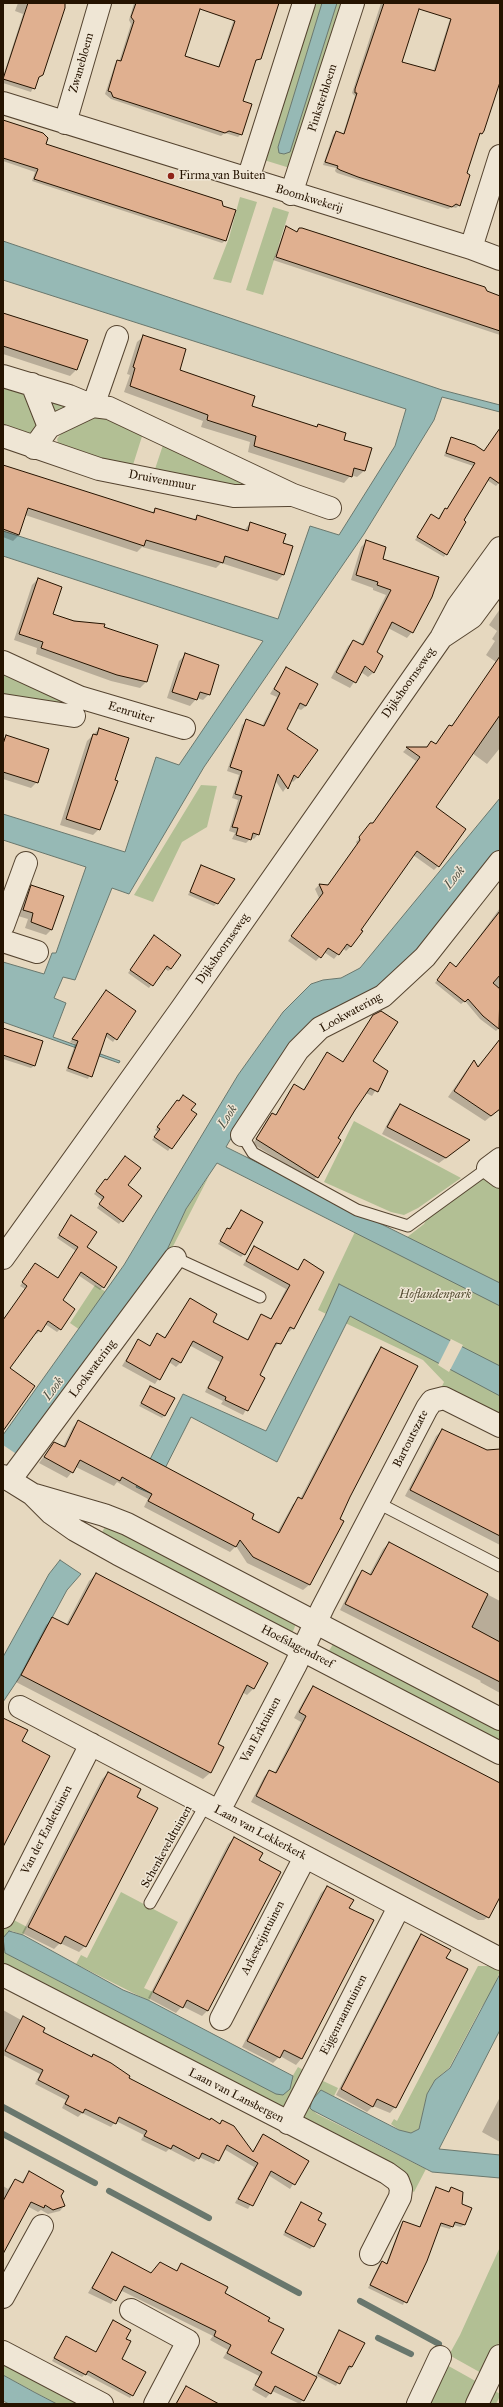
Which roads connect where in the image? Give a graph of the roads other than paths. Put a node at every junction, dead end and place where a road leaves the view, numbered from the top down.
1 (100, 3) edge
2 (304, 3) edge
3 (353, 3) edge
4 (3, 103) edge
5 (65, 123) junction
6 (500, 156) edge
7 (248, 179) junction
8 (291, 194) junction
9 (472, 248) junction
10 (500, 259) edge
11 (117, 337) dead end
12 (3, 376) edge
13 (32, 384) junction
14 (93, 406) junction
15 (49, 427) junction
16 (3, 436) edge
17 (34, 448) junction
18 (293, 495) junction
19 (330, 508) dead end
20 (500, 548) edge
21 (500, 579) edge
22 (441, 638) junction
23 (3, 662) edge
24 (3, 705) edge
25 (74, 715) junction
26 (184, 728) dead end
27 (500, 862) edge
28 (26, 863) dead end
29 (3, 926) edge
30 (3, 941) edge
31 (37, 952) dead end
32 (242, 1135) joint
33 (496, 1168) edge
34 (3, 1258) edge
35 (175, 1258) joint
36 (260, 1298) dead end
37 (500, 1426) edge
38 (6, 1478) edge
39 (32, 1494) junction
40 (378, 1503) junction
41 (104, 1515) junction
42 (94, 1541) junction
43 (500, 1566) edge
44 (315, 1622) junction
45 (303, 1650) junction
46 (20, 1707) dead end
47 (500, 1719) edge
48 (91, 1744) junction
49 (500, 1752) edge
50 (212, 1808) junction
51 (305, 1857) junction
52 (150, 1902) dead end
53 (399, 1907) junction
54 (3, 1917) edge
55 (497, 1957) edge
56 (3, 1975) edge
57 (221, 2019) dead end
58 (288, 2123) junction
59 (42, 2226) dead end
60 (371, 2254) dead end
61 (3, 2296) edge
62 (131, 2310) dead end
63 (3, 2352) edge
64 (500, 2356) edge
65 (440, 2357) dead end
66 (102, 2404) edge
67 (155, 2404) edge
68 (418, 2404) edge
69 (477, 2404) edge

1 - 5 street, Zwanebloem
2 - 7 street
3 - 8 street, Pinksterbloem
4 - 5 street, Boomkwekerij
5 - 7 street, Boomkwekerij
6 - 9 street
7 - 8 street, Boomkwekerij
8 - 9 street, Boomkwekerij
9 - 10 street, Boomkwekerij
11 - 14 street
12 - 13 street, Druivenmuur
13 - 14 street, Druivenmuur
13 - 15 street
14 - 15 street
14 - 18 street, Druivenmuur
15 - 17 street
16 - 17 street, Druivenmuur
17 - 18 street, Druivenmuur
18 - 19 street, Druivenmuur
20 - 22 street, Dijkshoornseweg
21 - 22 street, Dijkshoornseweg
22 - 34 street, Dijkshoornseweg
23 - 25 street, Eenruiter
24 - 25 street, Eenruiter
25 - 26 street, Eenruiter
27 - 32 street, Lookwatering
28 - 29 street
30 - 31 street
32 - 33 lane
35 - 36 lane
35 - 38 street, Lookwatering
37 - 40 street, Bartoutszate
38 - 39 street, Hoefslagendreef
39 - 41 street, Hoefslagendreef
39 - 42 street, Hoefslagendreef
40 - 43 lane
40 - 44 street, Bartoutszate
41 - 42 street
41 - 44 street, Hoefslagendreef
42 - 45 street, Hoefslagendreef
44 - 45 street, Van Erktuinen
44 - 47 street, Hoefslagendreef
45 - 49 street, Hoefslagendreef
45 - 50 street, Van Erktuinen
46 - 48 street, Laan van Lekkerkerk
48 - 50 street, Laan van Lekkerkerk
48 - 54 street, Van der Endetuinen
50 - 51 street, Laan van Lekkerkerk
50 - 52 lane, Schenkeveldtuinen
51 - 53 street, Laan van Lekkerkerk
51 - 57 street, Arkesteijntuinen
53 - 55 street, Laan van Lekkerkerk
53 - 58 street, Eijgenraamtuinen
56 - 58 street, Laan van Lansbergen
58 - 60 street, Laan van Lansbergen
59 - 61 street
62 - 67 street
63 - 66 street
64 - 69 street
65 - 68 street

